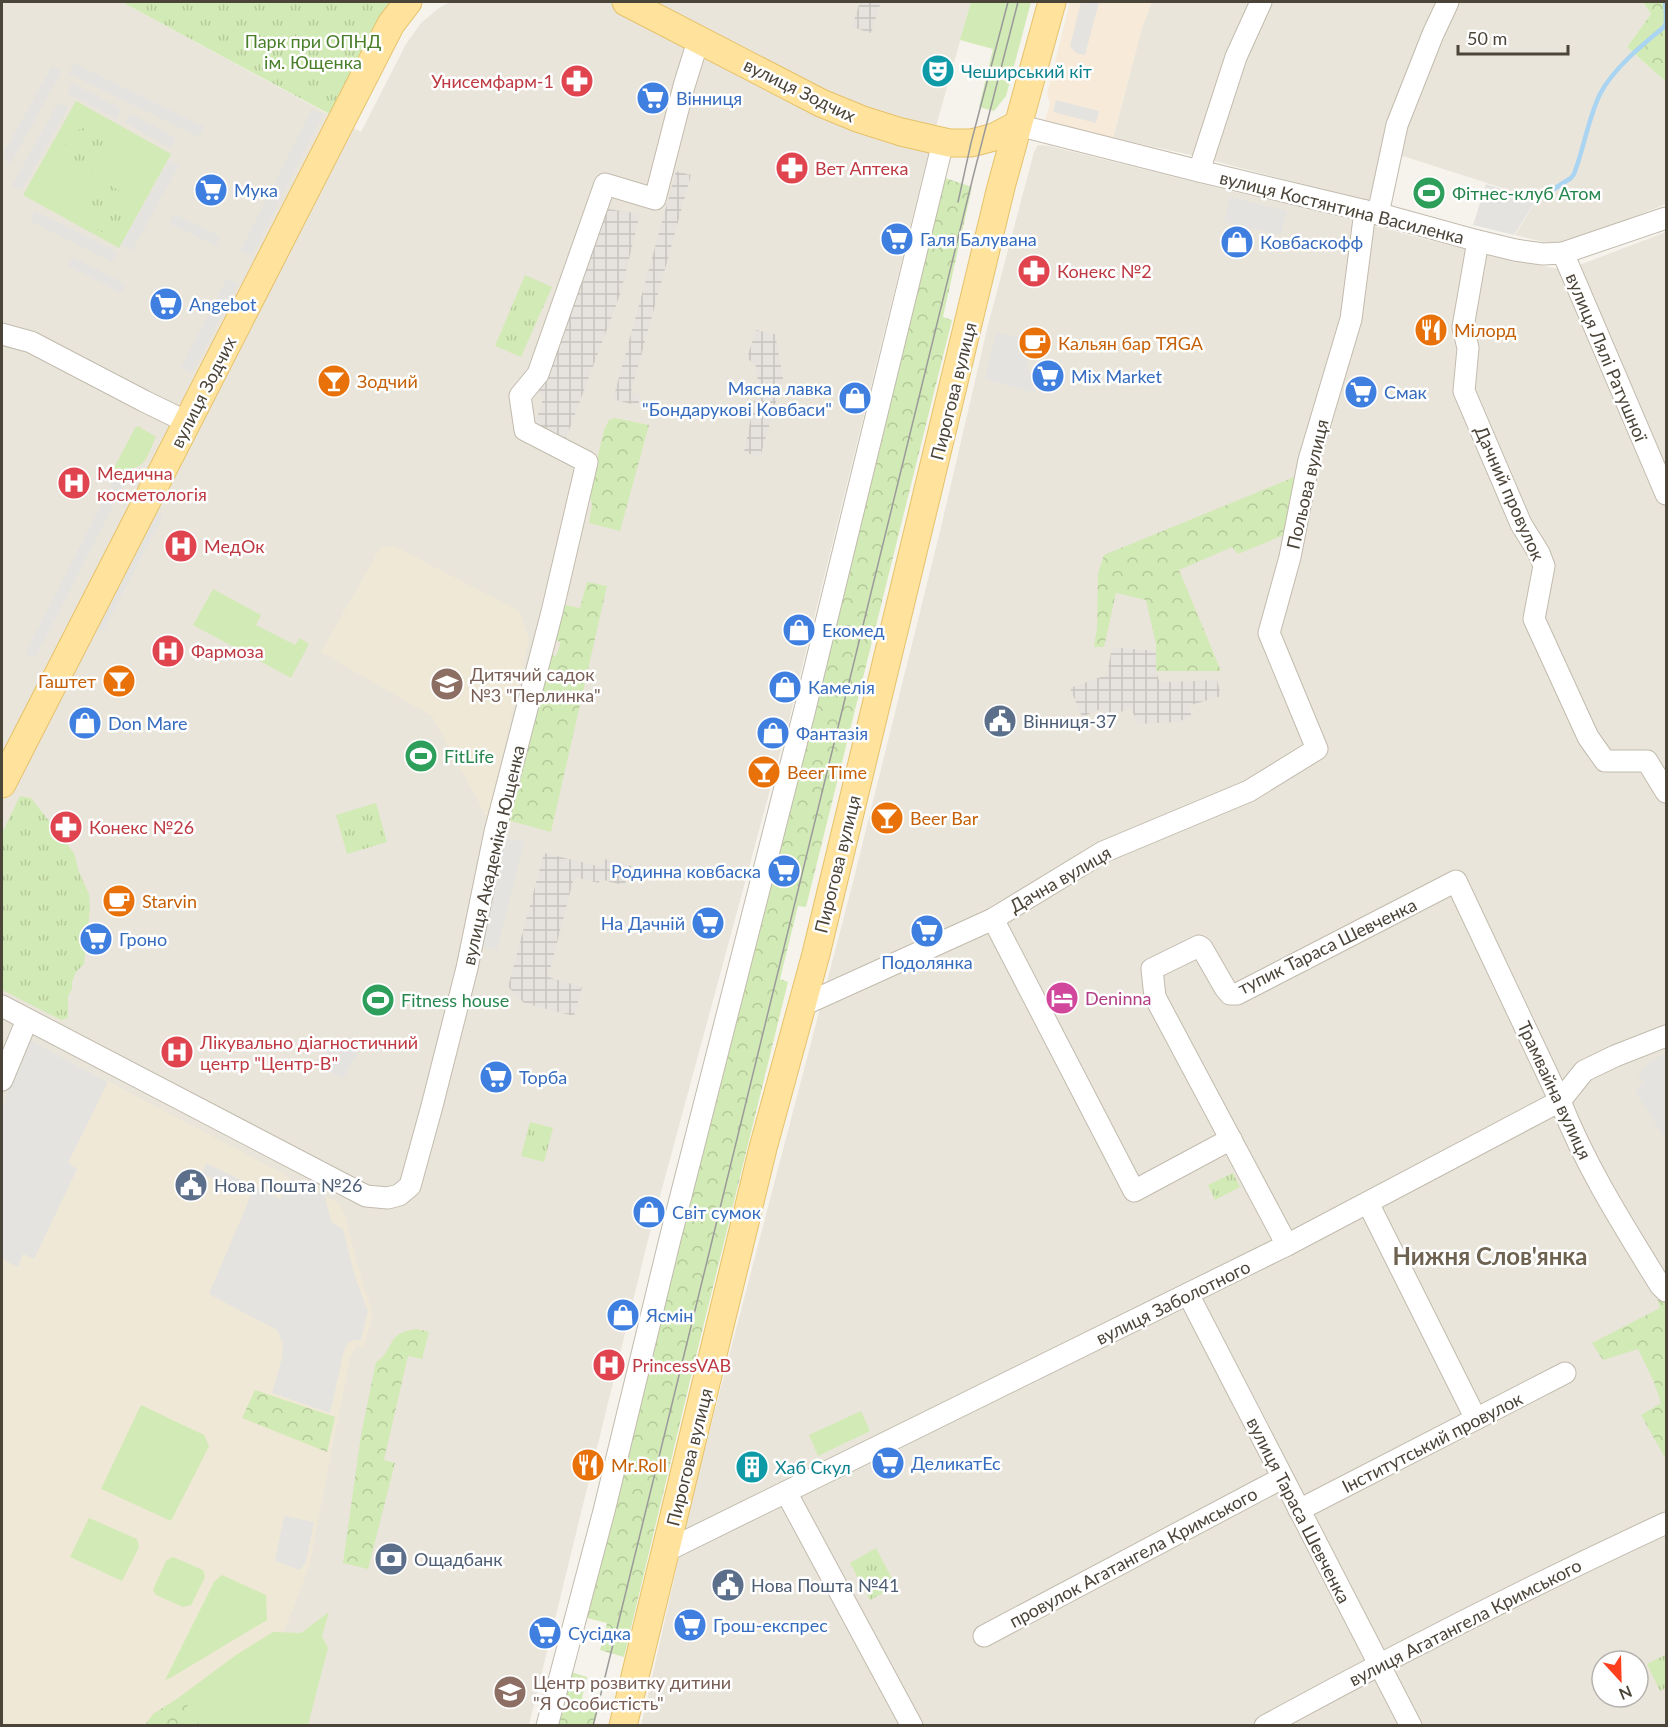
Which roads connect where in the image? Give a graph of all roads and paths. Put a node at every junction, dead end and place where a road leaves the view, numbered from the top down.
1 (408, 2) edge
2 (626, 2) edge
3 (1052, 2) edge
4 (1261, 2) edge
5 (1449, 2) edge
6 (699, 38) junction
7 (1017, 125) junction
8 (943, 142) junction
9 (1199, 171) junction
10 (1372, 213) junction
11 (1666, 218) edge
12 (1478, 241) junction
13 (1563, 253) junction
14 (2, 334) edge
15 (187, 422) junction
16 (1666, 494) edge
17 (1317, 749) joint
18 (2, 784) edge
19 (1666, 792) edge
20 (1456, 881) joint
21 (993, 919) junction
22 (2, 1006) edge
23 (801, 1006) junction
24 (27, 1020) junction
25 (1666, 1036) edge
26 (2, 1080) edge
27 (1560, 1101) junction
28 (1231, 1139) junction
29 (1368, 1203) junction
30 (1287, 1245) junction
31 (1662, 1279) edge
32 (1188, 1294) junction
33 (1565, 1373) dead end
34 (1476, 1419) junction
35 (1282, 1478) junction
36 (786, 1492) junction
37 (1299, 1510) junction
38 (1666, 1522) edge
39 (666, 1551) junction
40 (984, 1636) dead end
41 (1379, 1664) junction
42 (547, 1725) edge
43 (623, 1725) edge
44 (912, 1725) edge
45 (1265, 1725) edge
46 (1410, 1725) edge

1 - 15 main road, вулиця Зодчих
2 - 6 main road, вулиця Зодчих
3 - 7 main road, Пирогова вулиця
4 - 9 street
5 - 10 street, Польова вулиця
6 - 8 main road, вулиця Зодчих
6 - 24 street, вулиця Академіка Ющенка
7 - 8 main road, вулиця Зодчих
7 - 9 street, вулиця Костянтина Василенка
7 - 23 main road, Пирогова вулиця
8 - 42 street
9 - 10 street, вулиця Костянтина Василенка
10 - 12 street, вулиця Костянтина Василенка
10 - 17 street, Польова вулиця
11 - 13 street, вулиця Костянтина Василенка
12 - 13 street, вулиця Костянтина Василенка
12 - 19 street, Дачний провулок
13 - 16 street, вулиця Лялі Ратушної
14 - 15 street
15 - 18 main road, вулиця Зодчих
17 - 21 street, Дачна вулиця
20 - 27 street, Трамвайна вулиця
20 - 28 street, тупик Тараса Шевченка
21 - 23 street, Дачна вулиця
21 - 28 street
22 - 24 street, вулиця Академіка Ющенка
23 - 39 main road, Пирогова вулиця
24 - 26 street
25 - 27 street, вулиця Заболотного
27 - 29 street, вулиця Заболотного
27 - 31 street, Трамвайна вулиця
28 - 30 street
29 - 30 street, вулиця Заболотного
29 - 34 street
30 - 32 street, вулиця Заболотного
32 - 35 street, вулиця Тараса Шевченка
32 - 36 street, вулиця Заболотного
33 - 34 street, Інститутський провулок
34 - 37 street, Інститутський провулок
35 - 37 street, вулиця Тараса Шевченка
35 - 40 street, провулок Агатангела Кримського
36 - 39 street, вулиця Заболотного
36 - 44 street
37 - 41 street, вулиця Тараса Шевченка
38 - 41 street, вулиця Агатангела Кримського
39 - 43 main road, Пирогова вулиця
41 - 45 street, вулиця Агатангела Кримського
41 - 46 street, вулиця Тараса Шевченка

